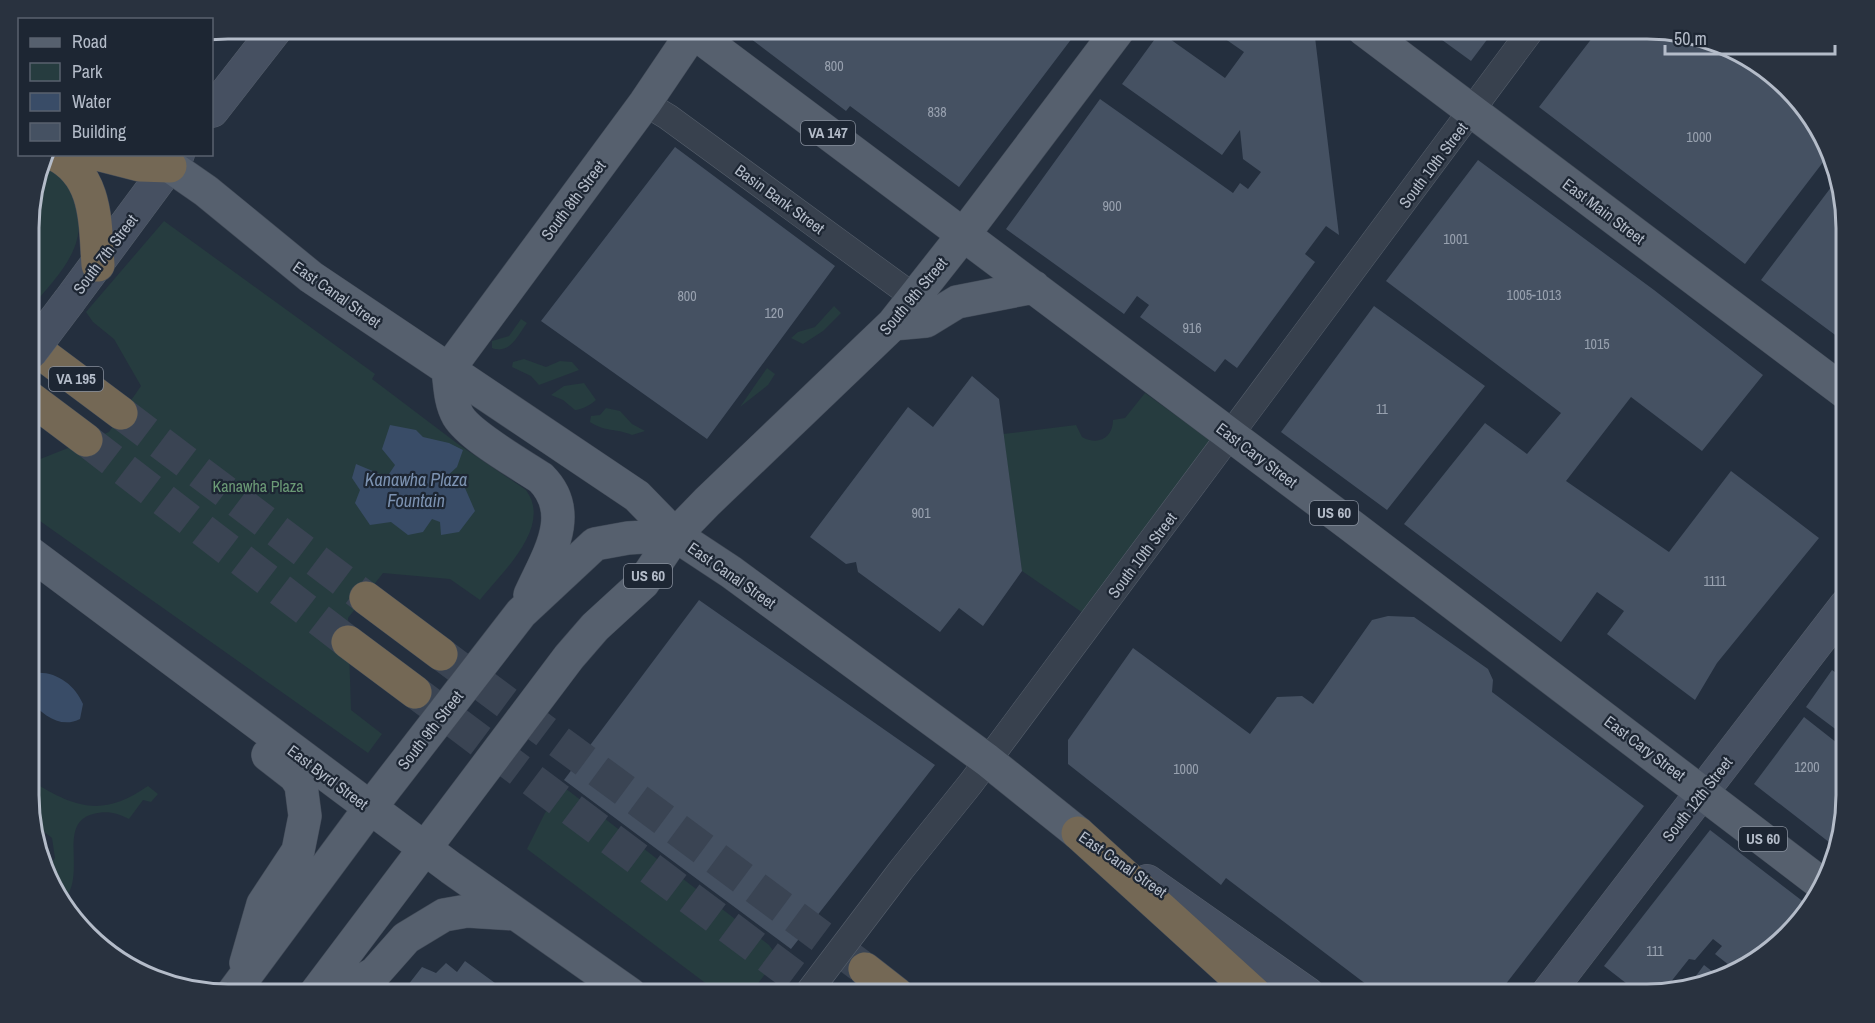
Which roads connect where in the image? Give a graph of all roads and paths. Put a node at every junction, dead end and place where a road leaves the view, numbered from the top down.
1 (268, 39) edge
2 (686, 39) edge
3 (704, 39) edge
4 (1111, 39) edge
5 (1377, 39) edge
6 (1525, 39) edge
7 (645, 103) junction
8 (213, 110) edge
9 (1473, 112) junction
10 (57, 156) edge
11 (105, 156) edge
12 (170, 158) edge
13 (964, 234) junction
14 (98, 265) junction
15 (1034, 287) junction
16 (914, 297) junction
17 (893, 324) junction
18 (39, 341) edge
19 (39, 352) edge
20 (448, 370) junction
21 (1836, 385) edge
22 (39, 405) edge
23 (121, 413) tunnel mouth
24 (1231, 436) junction
25 (86, 440) tunnel mouth
26 (675, 535) junction
27 (39, 560) edge
28 (366, 597) tunnel mouth
29 (521, 612) junction
30 (1836, 617) edge
31 (348, 642) tunnel mouth
32 (441, 654) tunnel mouth
33 (416, 692) tunnel mouth
34 (230, 704) junction
35 (987, 760) junction
36 (1703, 792) junction
37 (370, 808) junction
38 (1078, 832) junction
39 (424, 848) junction
40 (1816, 880) edge
41 (515, 914) junction
42 (865, 969) tunnel mouth
43 (237, 984) edge
44 (239, 984) edge
45 (322, 984) edge
46 (358, 984) edge
47 (616, 984) edge
48 (815, 984) edge
49 (884, 984) edge
50 (1243, 984) edge
51 (1294, 984) edge
52 (1555, 984) edge

1 - 8 street
2 - 7 main road, South 8th Street
3 - 13 main road, East Cary Street / VA 147
4 - 13 main road, South 9th Street
5 - 9 main road, East Main Street
6 - 9 street, South 10th Street
7 - 16 street, Basin Bank Street
7 - 20 main road, South 8th Street
9 - 21 main road, East Main Street
9 - 24 street, South 10th Street
10 - 14 highway
11 - 12 highway
12 - 14 street, South 7th Street
12 - 20 main road, East Canal Street
13 - 15 main road, East Cary Street / US 60
13 - 16 main road, South 9th Street / US 60
14 - 18 street, South 7th Street, bridge
15 - 17 main road
15 - 24 main road, East Cary Street / US 60
16 - 17 main road, South 9th Street / US 60
17 - 26 main road, South 9th Street / US 60
19 - 23 highway, VA 195
20 - 26 main road, East Canal Street
20 - 29 main road
22 - 25 highway, VA 195
24 - 35 street, South 10th Street
24 - 36 main road, East Cary Street / US 60
26 - 29 main road, South 9th Street
26 - 35 main road, East Canal Street
26 - 39 main road, South 9th Street / US 60
27 - 34 main road, East Byrd Street
28 - 32 highway
29 - 37 main road, South 9th Street
30 - 36 street, South 12th Street
31 - 33 highway
34 - 37 main road, East Byrd Street
34 - 43 main road
35 - 38 main road, East Canal Street
35 - 48 street, South 10th Street
36 - 40 main road, East Cary Street / US 60
36 - 52 street, South 12th Street
37 - 39 main road, East Byrd Street
37 - 44 main road, South 9th Street
38 - 50 highway
38 - 51 street, East Canal Street
39 - 41 main road, East Byrd Street
39 - 45 main road, South 9th Street / US 60
41 - 46 main road
41 - 47 main road, East Byrd Street
42 - 49 highway

